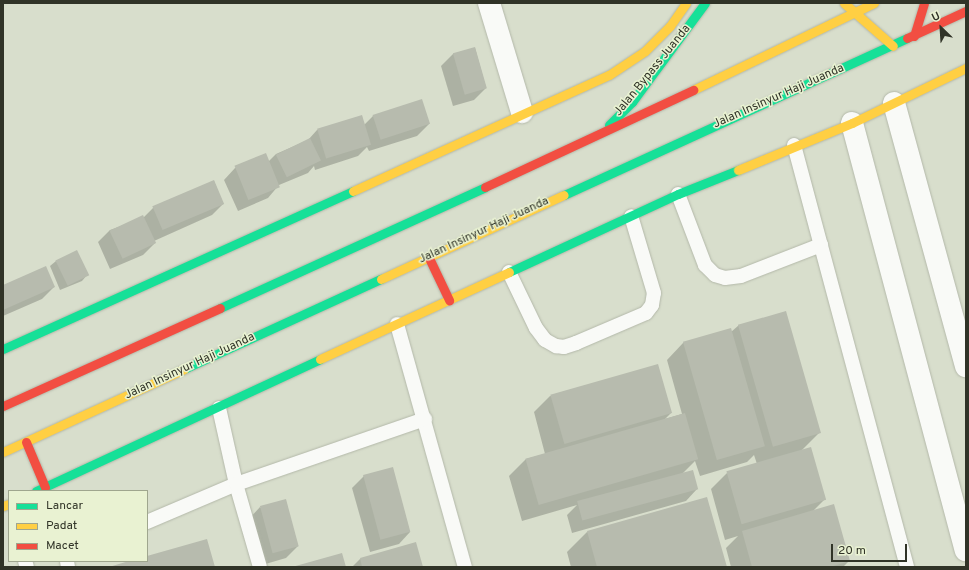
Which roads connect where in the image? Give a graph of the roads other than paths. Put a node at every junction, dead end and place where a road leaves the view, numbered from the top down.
1 (489, 3) edge
2 (686, 3) edge
3 (705, 3) edge
4 (844, 3) edge
5 (874, 3) edge
6 (924, 3) edge
7 (966, 11) edge
8 (853, 13) junction
9 (914, 36) junction
10 (893, 46) junction
11 (966, 68) edge
12 (894, 103) junction
13 (522, 112) junction
14 (852, 123) junction
15 (598, 136) junction
16 (794, 145) junction
17 (678, 194) junction
18 (631, 216) junction
19 (821, 245) junction
20 (429, 258) junction
21 (509, 272) junction
22 (449, 300) junction
23 (397, 324) junction
24 (961, 326) edge
25 (3, 349) edge
26 (966, 366) edge
27 (3, 406) edge
28 (219, 408) junction
29 (425, 419) junction
30 (26, 442) junction
31 (3, 452) edge
32 (236, 484) junction
33 (42, 490) edge
34 (148, 522) edge
35 (966, 550) edge
36 (260, 567) edge
37 (465, 567) edge
38 (908, 567) edge

1 - 13 street
2 - 13 main road
3 - 15 main road, Jalan Bypass Juanda
4 - 8 main road
5 - 8 main road
6 - 9 main road
7 - 9 main road, Jalan Insinyur Haji Juanda
8 - 10 main road
8 - 15 main road
9 - 10 main road, Jalan Insinyur Haji Juanda
10 - 20 main road, Jalan Insinyur Haji Juanda
11 - 12 main road
12 - 14 main road
12 - 24 street
13 - 25 main road
14 - 16 main road
14 - 35 street
15 - 27 main road
16 - 17 main road
16 - 19 lane
17 - 18 main road
17 - 19 lane
18 - 21 main road
18 - 21 lane
19 - 38 lane
20 - 22 main road
20 - 30 main road, Jalan Insinyur Haji Juanda
21 - 22 main road
22 - 23 main road
23 - 28 main road
23 - 29 lane
24 - 26 street
28 - 32 lane
28 - 33 main road
29 - 32 lane
29 - 37 lane
30 - 31 main road, Jalan Insinyur Haji Juanda
30 - 33 main road
32 - 34 lane
32 - 36 lane

